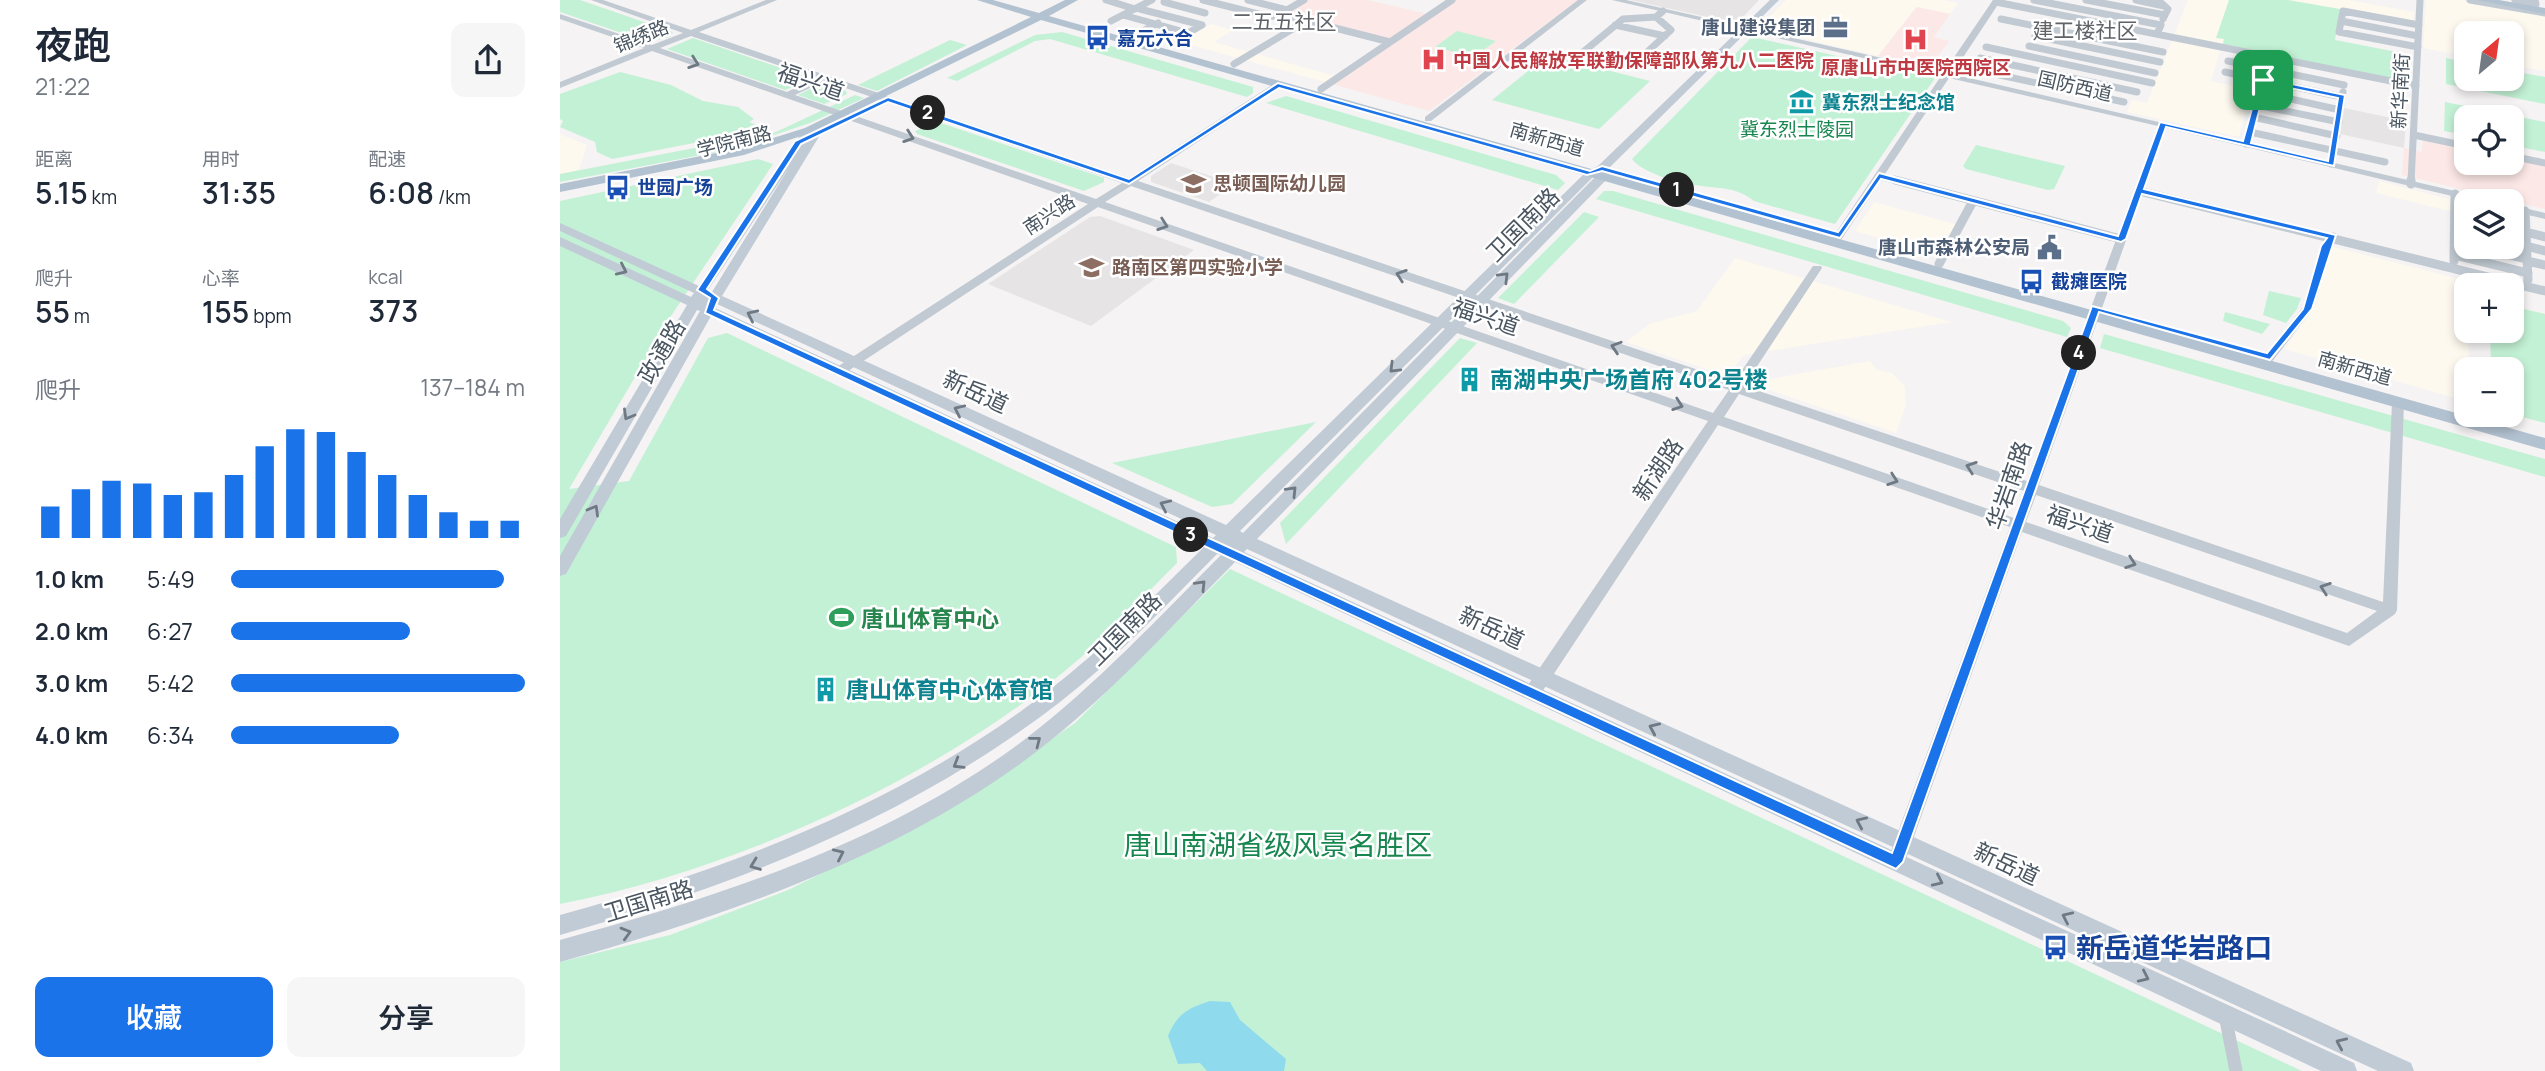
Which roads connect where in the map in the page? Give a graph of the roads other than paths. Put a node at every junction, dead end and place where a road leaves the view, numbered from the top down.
1 (595, 0) edge
2 (773, 0) edge
3 (982, 0) edge
4 (1005, 0) edge
5 (1073, 0) edge
6 (1106, 0) edge
7 (1127, 0) edge
8 (1152, 0) edge
9 (1203, 0) edge
10 (1228, 0) edge
11 (1248, 0) edge
12 (1301, 0) edge
13 (1452, 0) edge
14 (1583, 0) edge
15 (1616, 0) edge
16 (1775, 0) edge
17 (2034, 0) edge
18 (2086, 0) edge
19 (2136, 0) edge
20 (2158, 0) edge
21 (2420, 0) edge
22 (2470, 0) edge
23 (2482, 0) edge
24 (2501, 0) edge
25 (1997, 1) edge
26 (1164, 2) dead end
27 (2518, 2) edge
28 (2066, 3) edge
29 (2118, 3) edge
30 (1220, 4) junction
31 (2164, 6) junction
32 (1140, 7) junction
33 (2543, 8) edge
34 (1287, 10) junction
35 (2049, 12) junction
36 (1205, 13) junction
37 (1280, 14) junction
38 (1659, 14) junction
39 (1123, 15) junction
40 (2060, 15) junction
41 (2165, 15) junction
42 (560, 16) edge
43 (1046, 16) junction
44 (1170, 16) junction
45 (2112, 16) junction
46 (1195, 18) dead end
47 (2001, 19) dead end
48 (1306, 21) junction
49 (1111, 22) dead end
50 (2099, 22) junction
51 (2341, 22) junction
52 (1156, 24) junction
53 (2108, 24) junction
54 (1615, 25) junction
55 (2161, 25) junction
56 (2419, 25) junction
57 (2040, 27) junction
58 (1745, 29) junction
59 (691, 33) junction
60 (2157, 34) junction
61 (1133, 36) junction
62 (1665, 36) junction
63 (2035, 36) junction
64 (2418, 36) junction
65 (2091, 37) junction
66 (1390, 43) junction
67 (2029, 46) junction
68 (1986, 47) dead end
69 (2087, 47) junction
70 (2418, 47) junction
71 (651, 48) junction
72 (2163, 52) dead end
73 (1582, 53) dead end
74 (2024, 55) junction
75 (2081, 57) junction
76 (2269, 57) junction
77 (1980, 58) dead end
78 (2228, 61) dead end
79 (2160, 62) dead end
80 (1234, 64) junction
81 (1633, 65) dead end
82 (2018, 66) junction
83 (2076, 67) junction
84 (1972, 69) dead end
85 (2266, 69) junction
86 (2225, 72) dead end
87 (2345, 72) junction
88 (2155, 73) dead end
89 (1947, 75) junction
90 (2011, 77) junction
91 (824, 78) junction
92 (2071, 78) junction
93 (2263, 80) junction
94 (2152, 83) dead end
95 (560, 85) edge
96 (1278, 85) junction
97 (2344, 85) junction
98 (2416, 86) junction
99 (2005, 88) junction
100 (1321, 89) junction
101 (2065, 89) junction
102 (2137, 92) dead end
103 (2260, 92) junction
104 (788, 95) junction
105 (2342, 97) junction
106 (884, 98) junction
107 (2059, 100) junction
108 (2124, 102) dead end
109 (2257, 105) junction
110 (2340, 110) junction
111 (847, 116) junction
112 (2253, 117) junction
113 (1428, 119) junction
114 (2339, 122) junction
115 (2163, 124) junction
116 (2250, 132) junction
117 (812, 133) junction
118 (2414, 135) junction
119 (2337, 136) junction
120 (798, 142) junction
121 (2454, 143) edge
122 (2246, 144) junction
123 (2334, 150) junction
124 (2524, 159) edge
125 (2385, 162) dead end
126 (2545, 163) edge
127 (2331, 164) junction
128 (1598, 173) junction
129 (1879, 176) junction
130 (1129, 182) junction
131 (2411, 184) junction
132 (560, 188) edge
133 (2139, 191) junction
134 (2454, 194) edge
135 (560, 195) edge
136 (1973, 201) junction
137 (1098, 202) junction
138 (2525, 211) joint
139 (2545, 216) edge
140 (560, 227) edge
141 (2526, 232) junction
142 (2333, 237) junction
143 (2545, 237) edge
144 (1837, 239) junction
145 (2121, 239) junction
146 (560, 241) edge
147 (2526, 245) junction
148 (2545, 251) edge
149 (2454, 259) edge
150 (2470, 259) edge
151 (2523, 259) edge
152 (2527, 260) junction
153 (1939, 264) junction
154 (2545, 265) edge
155 (2454, 267) junction
156 (1817, 268) dead end
157 (2528, 273) junction
158 (2529, 286) junction
159 (2545, 291) edge
160 (704, 297) junction
161 (1472, 299) junction
162 (708, 311) junction
163 (2094, 312) junction
164 (1447, 324) junction
165 (2270, 357) junction
166 (854, 361) junction
167 (838, 372) junction
168 (1737, 387) junction
169 (2398, 402) junction
170 (2454, 409) edge
171 (1716, 418) junction
172 (2522, 427) edge
173 (2545, 433) edge
174 (2545, 444) edge
175 (621, 463) junction
176 (597, 468) junction
177 (2031, 488) junction
178 (2018, 524) junction
179 (560, 532) edge
180 (1229, 543) junction
181 (560, 570) edge
182 (2390, 611) junction
183 (1537, 685) junction
184 (1904, 842) junction
185 (1896, 862) junction
186 (560, 925) edge
187 (560, 951) edge
188 (2230, 992) junction
189 (2225, 1015) junction
190 (2236, 1071) edge
191 (2346, 1071) edge
192 (2403, 1071) edge

1 - 59 street, 福兴道
2 - 59 street, 锦绣路
3 - 43 main road, 南新西道
4 - 43 main road, 南新西道
5 - 43 main road, 学院南路
6 - 32 street
7 - 32 street
8 - 32 street
9 - 30 street
10 - 30 street
11 - 34 street
12 - 34 street
13 - 66 street
14 - 113 street
15 - 38 street, 国防西道
16 - 58 main road, 卫国南路
17 - 28 street
18 - 29 street
19 - 31 street
20 - 31 street
21 - 56 street, 新华南街
22 - 33 street
23 - 33 main road
24 - 27 main road
25 - 35 street
25 - 89 street
26 - 36 street
27 - 33 main road
28 - 40 street
28 - 45 street
29 - 41 street
29 - 45 street
30 - 36 street
30 - 37 street
31 - 41 street
32 - 39 street
32 - 44 street
34 - 37 street
35 - 40 street
35 - 57 street
36 - 46 street
37 - 48 street
38 - 54 street
38 - 58 street, 国防西道
38 - 62 street
39 - 49 street
39 - 52 street
40 - 50 street
41 - 55 street
42 - 71 street, 福兴道
43 - 61 main road, 南新西道
43 - 96 main road, 南新西道
43 - 106 main road, 学院南路
44 - 52 street
44 - 52 street
45 - 53 street
45 - 55 street
47 - 57 street
48 - 66 street
48 - 80 street
50 - 53 street
50 - 65 street
51 - 56 street
51 - 64 street
51 - 70 street
52 - 61 street
53 - 60 street
54 - 62 street
54 - 73 street
55 - 60 street
56 - 64 street, 新华南街
57 - 63 street
57 - 65 street
58 - 89 street, 国防西道
58 - 128 main road, 卫国南路
59 - 71 street, 锦绣路
59 - 91 street, 福兴道
60 - 76 street
61 - 80 main road, 南新西道
62 - 81 street
63 - 67 street
63 - 69 street
64 - 70 street, 新华南街
65 - 69 street
65 - 72 street
66 - 100 street
67 - 74 street
67 - 75 street
68 - 74 street
69 - 75 street
69 - 79 street
70 - 98 street, 新华南街
71 - 95 street, 锦绣路
71 -> 104 street, 福兴道
74 - 82 street
74 - 83 street
75 - 83 street
75 - 88 street
76 - 85 street
76 - 87 street
77 - 82 street
78 - 85 street
80 - 100 main road, 南新西道
82 - 90 street
82 - 92 street
83 - 92 street
83 - 94 street
84 - 90 street
85 - 93 street
85 - 97 street
86 - 93 street
87 - 97 street
87 - 98 street
89 - 99 street, 国防西道
89 - 129 street
90 - 99 street
90 - 101 street
91 - 104 street
91 - 106 street, 福兴道
92 - 101 street
92 - 102 street
93 - 103 street
93 - 105 street
96 - 128 main road, 南新西道
96 - 130 street, 南兴路
97 - 105 street
98 - 118 street, 新华南街
99 - 107 street, 国防西道
100 - 113 main road, 南新西道
101 - 107 street
101 - 108 street
103 - 109 street
103 - 110 street
104 - 111 street, 福兴道
105 - 110 street
106 - 111 main road, 学院南路
106 - 130 street, 福兴道
107 - 115 street, 国防西道
109 - 112 street
109 - 114 street
110 - 114 street
111 - 117 main road, 学院南路
111 -> 137 street, 福兴道
112 - 116 street
112 - 119 street
113 - 128 main road, 南新西道
114 - 119 street
115 - 122 street, 国防西道
115 - 133 street, 华岩南路
116 - 122 street
116 - 123 street
117 - 120 main road, 政通路
117 - 132 main road, 学院南路
117 - 160 main road, 政通路
118 - 121 street
118 - 131 street, 新华南街
119 - 123 street
120 - 135 main road, 学院南路
120 - 160 main road, 政通路
122 - 127 street, 国防西道
123 - 125 street
123 - 127 street
124 - 126 street
127 - 131 street, 国防西道
128 - 144 main road, 南新西道
128 - 161 main road, 卫国南路
129 - 136 street
129 - 144 street
130 - 137 street, 南兴路
161 -> 130 street, 福兴道
131 - 134 street, 国防西道
133 - 142 street
133 - 145 street, 华岩南路
136 - 145 street
136 - 153 street
137 -> 164 street, 福兴道
137 - 166 street, 南兴路
138 - 139 street
138 - 141 street
140 - 160 main road, 新岳道
141 - 143 street
141 - 147 street
142 - 155 street
142 - 165 street
144 - 153 main road, 南新西道
144 - 163 main road, 南新西道
145 - 163 street, 华岩南路
146 -> 160 main road, 新岳道
147 - 148 street
147 - 152 street
149 - 155 street
150 - 157 street
151 - 152 street
152 - 154 street
152 - 157 street
153 - 163 main road, 南新西道
155 - 158 street
156 - 168 street, 新湖路
157 - 158 street
158 - 159 street
160 - 162 main road, 新岳道
166 -> 160 main road, 新岳道
160 -> 176 main road, 政通路
161 - 164 main road, 卫国南路
168 -> 161 street, 福兴道
162 - 167 main road, 新岳道
162 - 175 main road, 政通路
163 - 165 main road, 南新西道
163 - 169 main road, 南新西道
163 - 177 street, 华岩南路
164 -> 171 street, 福兴道
164 - 180 main road, 卫国南路
165 - 170 main road, 南新西道
166 - 167 street, 南兴路
180 -> 166 main road, 新岳道
167 - 180 main road, 新岳道
168 - 171 street, 新湖路
177 -> 168 street, 福兴道
169 - 174 main road, 南新西道
169 - 182 street
171 -> 178 street, 福兴道
171 - 183 street, 新湖路
172 - 173 main road
175 - 176 main road
181 -> 175 main road, 政通路
176 - 179 main road, 政通路
177 - 178 street, 华岩南路
182 -> 177 street, 福兴道
178 -> 182 street, 福兴道
178 - 184 street, 华岩南路
180 - 183 main road, 新岳道
180 -> 186 main road, 卫国南路
187 -> 180 main road, 卫国南路
184 -> 183 main road, 新岳道
183 - 185 main road, 新岳道
184 - 185 street, 华岩南路
188 -> 184 main road, 新岳道
185 -> 189 main road, 新岳道
188 - 189 main road
192 -> 188 main road, 新岳道
189 - 190 street
189 - 191 main road, 新岳道

